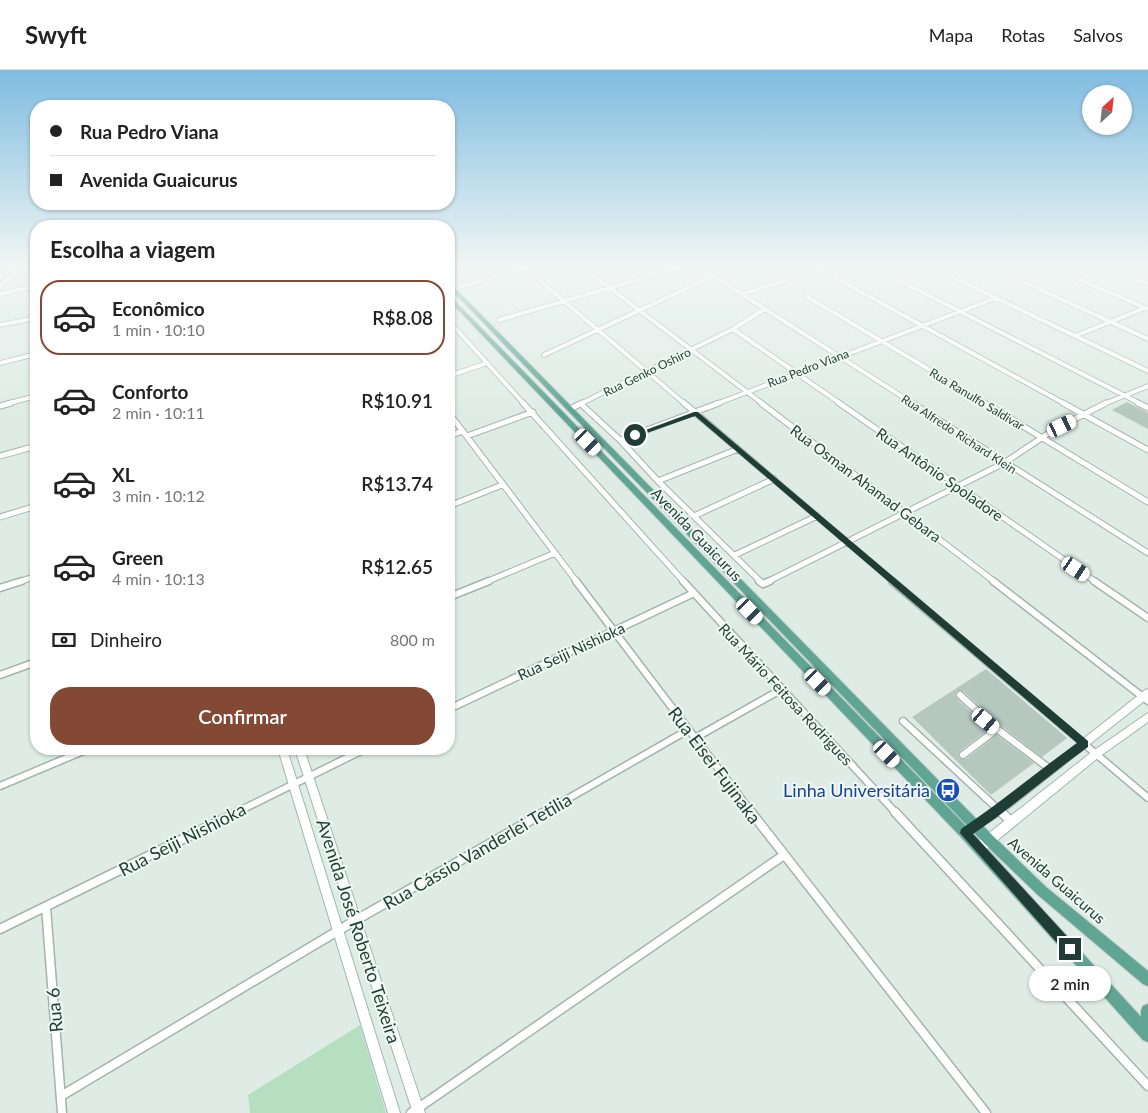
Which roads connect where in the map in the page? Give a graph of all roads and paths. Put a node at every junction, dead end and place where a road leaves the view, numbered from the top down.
1 (478, 316) edge
2 (479, 316) edge
3 (514, 316) edge
4 (583, 316) edge
5 (631, 316) edge
6 (647, 316) edge
7 (754, 316) edge
8 (775, 316) edge
9 (840, 316) edge
10 (906, 316) edge
11 (948, 316) edge
12 (970, 316) edge
13 (1033, 316) edge
14 (1099, 316) edge
15 (1128, 316) edge
16 (30, 319) edge
17 (499, 320) dead end
18 (1113, 322) junction
19 (0, 325) edge
20 (923, 325) junction
21 (455, 328) edge
22 (733, 329) junction
23 (600, 330) junction
24 (1075, 336) junction
25 (1148, 339) edge
26 (882, 340) junction
27 (692, 349) junction
28 (544, 355) dead end
29 (30, 356) edge
30 (839, 357) junction
31 (0, 363) edge
32 (487, 364) junction
33 (647, 371) junction
34 (1148, 371) edge
35 (795, 373) junction
36 (455, 374) edge
37 (1148, 386) edge
38 (747, 391) junction
39 (1123, 395) junction
40 (30, 398) edge
41 (581, 404) junction
42 (0, 406) edge
43 (1148, 408) edge
44 (570, 409) junction
45 (533, 412) junction
46 (696, 413) junction
47 (1084, 415) junction
48 (455, 421) edge
49 (465, 434) junction
50 (455, 435) edge
51 (1040, 437) junction
52 (620, 440) junction
53 (30, 448) edge
54 (738, 448) junction
55 (1148, 450) edge
56 (0, 456) edge
57 (1004, 463) junction
58 (774, 479) junction
59 (658, 481) junction
60 (502, 485) junction
61 (958, 487) junction
62 (1148, 502) edge
63 (455, 504) edge
64 (30, 508) edge
65 (905, 512) junction
66 (694, 516) junction
67 (817, 516) junction
68 (0, 517) edge
69 (846, 542) junction
70 (555, 553) junction
71 (1148, 553) edge
72 (735, 555) junction
73 (30, 578) edge
74 (0, 588) edge
75 (694, 593) junction
76 (455, 595) edge
77 (1148, 618) edge
78 (613, 630) junction
79 (30, 664) edge
80 (0, 675) edge
81 (782, 690) junction
82 (960, 695) dead end
83 (1146, 697) edge
84 (455, 706) edge
85 (1148, 717) edge
86 (904, 721) dead end
87 (997, 729) junction
88 (688, 730) junction
89 (695, 738) junction
90 (1084, 744) junction
91 (1096, 754) junction
92 (74, 755) edge
93 (284, 755) edge
94 (301, 755) edge
95 (352, 755) edge
96 (963, 755) dead end
97 (1050, 769) junction
98 (307, 776) junction
99 (291, 784) junction
100 (0, 786) edge
101 (1148, 798) edge
102 (1000, 810) junction
103 (1012, 822) junction
104 (976, 825) junction
105 (965, 833) junction
106 (989, 840) junction
107 (979, 848) junction
108 (784, 855) junction
109 (46, 907) junction
110 (356, 920) junction
111 (0, 929) edge
112 (338, 932) junction
113 (1148, 979) edge
114 (1148, 1011) edge
115 (1148, 1020) edge
116 (1148, 1035) edge
117 (1148, 1086) edge
118 (61, 1096) junction
119 (416, 1111) edge
120 (62, 1113) edge
121 (394, 1113) edge
122 (986, 1113) edge

1 - 105 main road, Avenida Guaicurus
2 - 44 main road, Avenida Guaicurus
3 - 17 street
4 - 23 street
5 - 23 street
6 - 27 street, Rua Osman Ahamad Gebara
7 - 22 street, Rua Genko Oshiro
8 - 30 street, Rua Alfredo Richard Klein
9 - 26 street, Rua Ranulfo Saldivar
10 - 20 street
11 - 20 street, Rua Pedro Viana
12 - 39 street
13 - 24 street
14 - 18 street
15 - 18 street
16 - 19 street
18 - 24 street
18 - 25 street
20 - 26 street, Rua Pedro Viana
20 - 47 street
21 - 32 street, Rua Mário Feitosa Rodrigues
22 - 27 street, Rua Genko Oshiro
22 - 35 street, Rua Antônio Spoladore
23 - 28 street
23 - 33 street
24 - 34 street
26 - 30 street, Rua Pedro Viana
26 - 51 street, Rua Ranulfo Saldivar
27 - 33 street, Rua Genko Oshiro
27 - 38 street, Rua Osman Ahamad Gebara
29 - 31 street
30 - 35 street, Rua Pedro Viana
30 - 57 street, Rua Alfredo Richard Klein
32 - 36 street
32 - 45 street, Rua Mário Feitosa Rodrigues
33 - 41 street, Rua Genko Oshiro
33 - 46 street
35 - 38 street, Rua Pedro Viana
35 - 61 street, Rua Antônio Spoladore
37 - 39 street
38 - 46 street, Rua Pedro Viana
38 - 65 street, Rua Osman Ahamad Gebara
39 - 43 street
39 - 47 street
40 - 42 street
41 - 44 street, Rua Genko Oshiro
41 - 52 street
44 - 104 main road, Avenida Guaicurus
45 - 49 street
45 - 75 street, Rua Mário Feitosa Rodrigues
46 - 52 street, Rua Pedro Viana
46 - 54 street
47 - 51 street
47 - 55 street
48 - 49 street, Rua Eisei Fujinaka
49 - 50 street
49 - 60 street, Rua Eisei Fujinaka
51 - 57 street
51 - 62 street, Rua Ranulfo Saldivar
52 - 59 street
53 - 56 street
54 - 58 street
54 - 59 street
57 - 61 street
57 - 71 street, Rua Alfredo Richard Klein
58 - 66 street
58 - 67 street
59 - 66 street
60 - 63 street
60 - 70 street, Rua Eisei Fujinaka
61 - 65 street
61 - 77 street, Rua Antônio Spoladore
64 - 68 street
65 - 69 street
65 - 83 street, Rua Osman Ahamad Gebara
66 - 72 street
67 - 69 street
67 - 72 street
69 - 72 street
69 - 90 street
70 - 76 street
70 - 78 street, Rua Eisei Fujinaka
73 - 74 street
75 - 78 street, Rua Seiji Nishioka
75 - 81 street, Rua Mário Feitosa Rodrigues
78 - 84 street, Rua Seiji Nishioka
78 - 88 street, Rua Eisei Fujinaka
79 - 80 street
81 - 89 street
81 - 117 street, Rua Mário Feitosa Rodrigues
82 - 87 street
83 - 90 street
85 - 91 street
86 - 102 street
87 - 96 street
87 - 97 street
88 - 89 street, Rua Eisei Fujinaka
88 - 110 street, Rua Cássio Vanderlei Tetilia
89 - 108 street, Rua Eisei Fujinaka
90 - 91 street
90 - 97 street
91 - 101 street
91 - 103 street
92 - 100 street
93 - 99 street, Avenida José Roberto Teixeira
94 - 98 street, Avenida José Roberto Teixeira
95 - 98 street, Rua Seiji Nishioka
97 - 102 street
98 - 99 street, Rua Seiji Nishioka
98 - 110 street, Avenida José Roberto Teixeira
99 - 109 street, Rua Seiji Nishioka
99 - 112 street, Avenida José Roberto Teixeira
102 - 103 street
102 - 104 street
103 - 106 street
104 - 105 street
104 - 106 main road, Avenida Guaicurus
105 - 107 main road, Avenida Guaicurus
106 - 107 street
106 - 113 main road, Avenida Guaicurus
107 - 116 main road, Avenida Guaicurus
108 - 119 street
108 - 122 street, Rua Eisei Fujinaka
109 - 111 street, Rua Seiji Nishioka
109 - 118 street, Rua 6
110 - 112 street, Rua Cássio Vanderlei Tetilia
110 - 119 street, Avenida José Roberto Teixeira
112 - 118 street, Rua Cássio Vanderlei Tetilia
112 - 121 street, Avenida José Roberto Teixeira
114 - 115 main road
118 - 120 street, Rua 6

